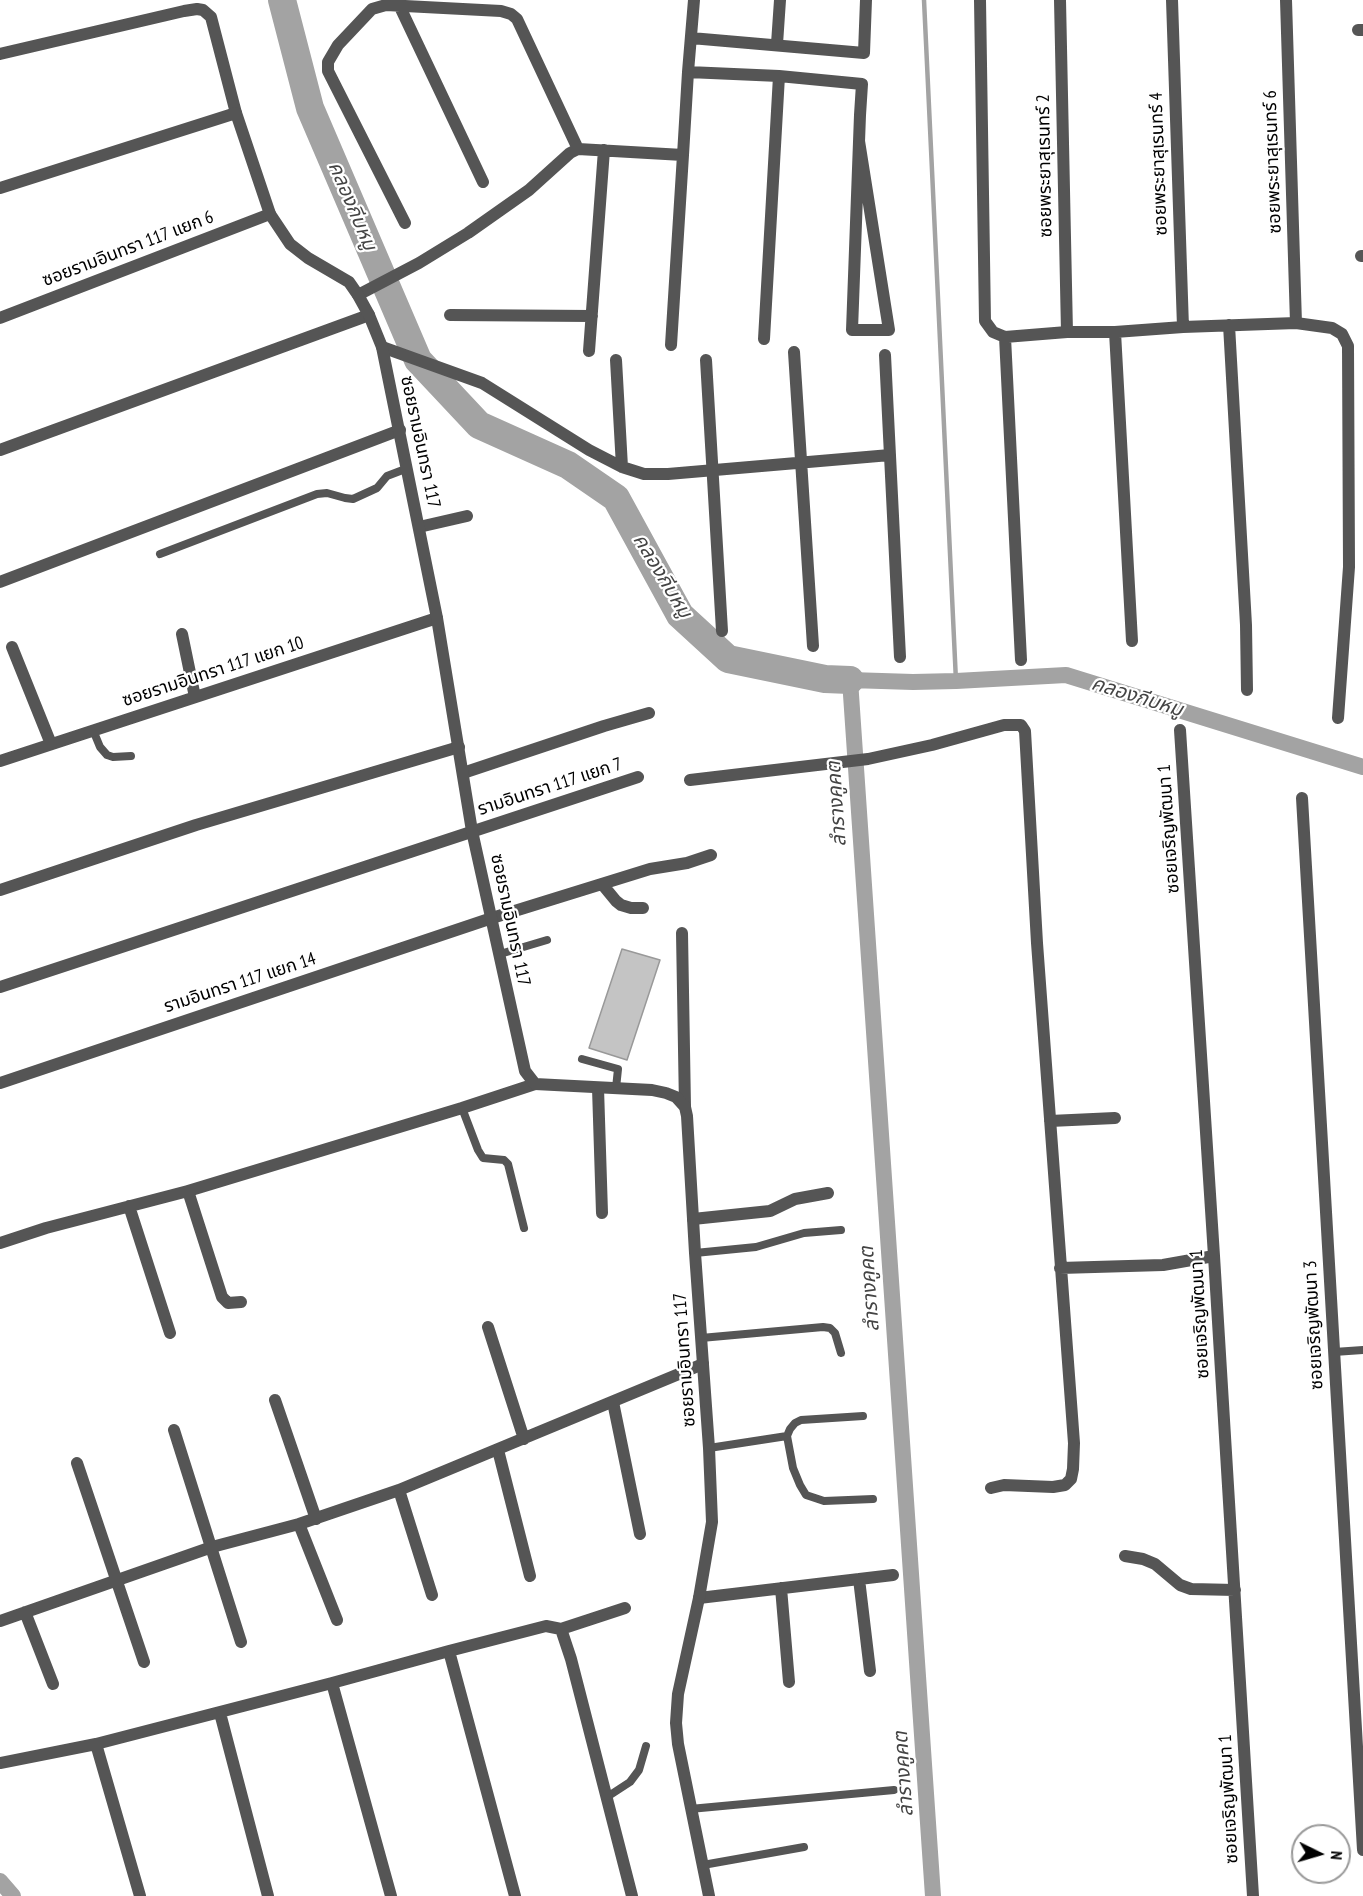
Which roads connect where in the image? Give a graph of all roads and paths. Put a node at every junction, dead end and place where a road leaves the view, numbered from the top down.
1 (694, 0) edge
2 (780, 0) edge
3 (866, 0) edge
4 (980, 0) edge
5 (1060, 0) edge
6 (1172, 0) edge
7 (1286, 0) edge
8 (400, 7) junction
9 (691, 38) junction
10 (777, 44) junction
11 (0, 54) edge
12 (688, 72) junction
13 (779, 76) junction
14 (236, 113) junction
15 (859, 141) junction
16 (578, 149) junction
17 (604, 150) junction
18 (683, 155) junction
19 (483, 182) dead end
20 (0, 188) edge
21 (270, 214) junction
22 (405, 223) dead end
23 (358, 295) junction
24 (369, 315) junction
25 (450, 315) dead end
26 (592, 316) junction
27 (0, 318) edge
28 (1296, 323) junction
29 (1229, 325) junction
30 (1183, 327) junction
31 (1067, 332) junction
32 (1115, 332) junction
33 (1005, 337) junction
34 (764, 339) dead end
35 (671, 345) dead end
36 (382, 347) junction
37 (589, 351) dead end
38 (794, 352) dead end
39 (885, 355) dead end
40 (616, 360) dead end
41 (706, 360) dead end
42 (400, 430) junction
43 (0, 450) edge
44 (890, 455) junction
45 (801, 462) junction
46 (622, 467) junction
47 (408, 468) junction
48 (712, 470) junction
49 (467, 516) dead end
50 (419, 527) junction
51 (160, 554) dead end
52 (0, 582) edge
53 (437, 618) junction
54 (722, 631) dead end
55 (182, 634) dead end
56 (1132, 641) dead end
57 (813, 645) dead end
58 (12, 647) dead end
59 (900, 657) dead end
60 (1022, 660) dead end
61 (1247, 690) dead end
62 (195, 697) junction
63 (649, 714) dead end
64 (1338, 718) dead end
65 (93, 730) junction
66 (1180, 730) dead end
67 (51, 744) junction
68 (459, 747) junction
69 (131, 756) dead end
70 (0, 761) edge
71 (463, 773) junction
72 (638, 777) dead end
73 (690, 780) dead end
74 (1302, 798) dead end
75 (472, 831) junction
76 (711, 855) dead end
77 (602, 884) junction
78 (0, 890) edge
79 (643, 908) dead end
80 (492, 918) junction
81 (682, 933) dead end
82 (547, 940) dead end
83 (500, 954) junction
84 (0, 987) edge
85 (582, 1059) dead end
86 (0, 1083) edge
87 (535, 1084) junction
88 (598, 1088) junction
89 (616, 1088) junction
90 (685, 1107) junction
91 (462, 1108) junction
92 (1115, 1118) dead end
93 (1050, 1121) junction
94 (188, 1191) junction
95 (828, 1193) dead end
96 (129, 1206) junction
97 (602, 1213) dead end
98 (693, 1219) junction
99 (524, 1228) dead end
100 (841, 1230) dead end
101 (0, 1243) edge
102 (695, 1253) junction
103 (1214, 1256) junction
104 (1060, 1268) junction
105 (241, 1302) dead end
106 (488, 1327) dead end
107 (170, 1332) dead end
108 (701, 1338) junction
109 (1363, 1350) edge
110 (1334, 1352) junction
111 (841, 1353) dead end
112 (703, 1364) junction
113 (275, 1400) dead end
114 (614, 1402) junction
115 (863, 1416) dead end
116 (174, 1430) dead end
117 (787, 1436) junction
118 (524, 1439) junction
119 (709, 1448) junction
120 (498, 1450) junction
121 (77, 1463) dead end
122 (991, 1488) dead end
123 (399, 1490) junction
124 (873, 1499) dead end
125 (316, 1519) junction
126 (299, 1524) junction
127 (640, 1534) dead end
128 (212, 1547) junction
129 (1125, 1556) dead end
130 (893, 1575) dead end
131 (530, 1576) dead end
132 (116, 1579) junction
133 (859, 1579) junction
134 (781, 1588) junction
135 (1235, 1590) junction
136 (432, 1595) dead end
137 (699, 1598) junction
138 (625, 1608) dead end
139 (25, 1612) junction
140 (337, 1620) dead end
141 (0, 1622) edge
142 (561, 1629) junction
143 (242, 1642) dead end
144 (449, 1651) junction
145 (144, 1662) dead end
146 (870, 1671) dead end
147 (332, 1683) junction
148 (789, 1683) dead end
149 (54, 1684) dead end
150 (220, 1713) junction
151 (96, 1744) junction
152 (646, 1746) dead end
153 (0, 1763) edge
154 (894, 1790) dead end
155 (607, 1797) junction
156 (690, 1809) junction
157 (804, 1847) dead end
158 (1363, 1850) edge
159 (703, 1865) junction
160 (140, 1896) edge
161 (268, 1896) edge
162 (391, 1896) edge
163 (515, 1896) edge
164 (632, 1896) edge
165 (709, 1896) edge
166 (1253, 1896) edge

1 - 9 street
2 - 10 street
3 - 10 street
4 - 33 street
5 - 31 street, ซอยพระยาสุเรนทร์ 2
6 - 30 street, ซอยพระยาสุเรนทร์ 4
7 - 28 street, ซอยพระยาสุเรนทร์ 6
8 - 16 street
8 - 19 street
8 - 22 street
9 - 10 street
9 - 12 street
11 - 14 street, ซอยรามอินทรา 117
12 - 13 street
12 - 18 street
13 - 15 street
13 - 34 street
14 - 20 street
14 - 21 street, ซอยรามอินทรา 117
15 - 15 street
16 - 17 street
16 - 23 street
17 - 18 street
17 - 26 street
18 - 35 street
21 - 23 street, ซอยรามอินทรา 117
21 - 27 street, ซอยรามอินทรา 117 แยก 6
23 - 24 street, ซอยรามอินทรา 117
24 - 36 street, ซอยรามอินทรา 117
24 - 43 street
25 - 26 street
26 - 37 street
28 - 29 street
28 - 64 street
29 - 30 street
29 - 61 street
30 - 32 street
31 - 32 street
31 - 33 street
32 - 56 street
33 - 60 street
36 - 42 street, ซอยรามอินทรา 117
36 - 46 street
38 - 45 street
39 - 44 street
40 - 46 street
41 - 48 street
42 - 47 street, ซอยรามอินทรา 117
42 - 52 street
44 - 45 street
44 - 59 street
45 - 48 street
45 - 57 street
46 - 48 street
47 - 50 street, ซอยรามอินทรา 117
47 - 51 lane
48 - 54 street
49 - 50 street
50 - 53 street, ซอยรามอินทรา 117
53 - 62 street, ซอยรามอินทรา 117 แยก 10
53 - 68 street, ซอยรามอินทรา 117
55 - 62 street
58 - 67 street
62 - 65 street, ซอยรามอินทรา 117 แยก 10
63 - 71 street
65 - 67 street, ซอยรามอินทรา 117 แยก 10
65 - 69 lane
66 - 103 street, ซอยเจริญพัฒนา 1
67 - 70 street, ซอยรามอินทรา 117 แยก 10
68 - 71 street, ซอยรามอินทรา 117
68 - 78 street
71 - 75 street, ซอยรามอินทรา 117
72 - 75 street, รามอินทรา 117 แยก 7
73 - 93 street
74 - 110 street, ซอยเจริญพัฒนา 3
75 - 80 street, ซอยรามอินทรา 117
75 - 84 street, รามอินทรา 117 แยก 7
76 - 77 street, รามอินทรา 117 แยก 14
77 - 79 street
77 - 80 street, รามอินทรา 117 แยก 14
80 - 83 street, ซอยรามอินทรา 117
80 - 86 street, รามอินทรา 117 แยก 14
81 - 90 street, ซอยรามอินทรา 117
82 - 83 lane
83 - 87 street, ซอยรามอินทรา 117
85 - 89 lane
87 - 88 street
87 - 91 street
88 - 89 street
88 - 97 street
89 - 90 street
90 - 98 street, ซอยรามอินทรา 117
91 - 94 street
91 - 99 lane
92 - 93 street
93 - 104 street
94 - 96 street
94 - 105 street
95 - 98 street
96 - 101 street
96 - 107 street
98 - 102 street, ซอยรามอินทรา 117
100 - 102 lane
102 - 108 street, ซอยรามอินทรา 117
103 - 104 street
103 - 135 street, ซอยเจริญพัฒนา 1
104 - 122 street
106 - 118 street
108 - 111 lane
108 - 112 street, ซอยรามอินทรา 117
109 - 110 lane
110 - 158 street, ซอยเจริญพัฒนา 3
112 - 114 street
112 - 119 street, ซอยรามอินทรา 117
113 - 125 street
114 - 118 street
114 - 127 street
115 - 117 lane
116 - 128 street
117 - 119 lane
117 - 124 lane
118 - 120 street
119 - 137 street, ซอยรามอินทรา 117
120 - 123 street
120 - 131 street
121 - 132 street
123 - 125 street
123 - 136 street
125 - 126 street
126 - 128 street
126 - 140 street
128 - 132 street
128 - 143 street
129 - 135 street
130 - 133 street
132 - 139 street
132 - 145 street
133 - 134 street
133 - 146 street
134 - 137 street
134 - 148 street
135 - 166 street, ซอยเจริญพัฒนา 1
137 - 156 street, ซอยรามอินทรา 117
138 - 142 street
139 - 141 street
139 - 149 street
142 - 144 street
142 - 155 street
144 - 147 street
144 - 163 street
147 - 150 street
147 - 162 street
150 - 151 street
150 - 161 street
151 - 153 street
151 - 160 street
152 - 155 lane
154 - 156 lane
155 - 164 street
156 - 159 street, ซอยรามอินทรา 117
157 - 159 lane
159 - 165 street, ซอยรามอินทรา 117

